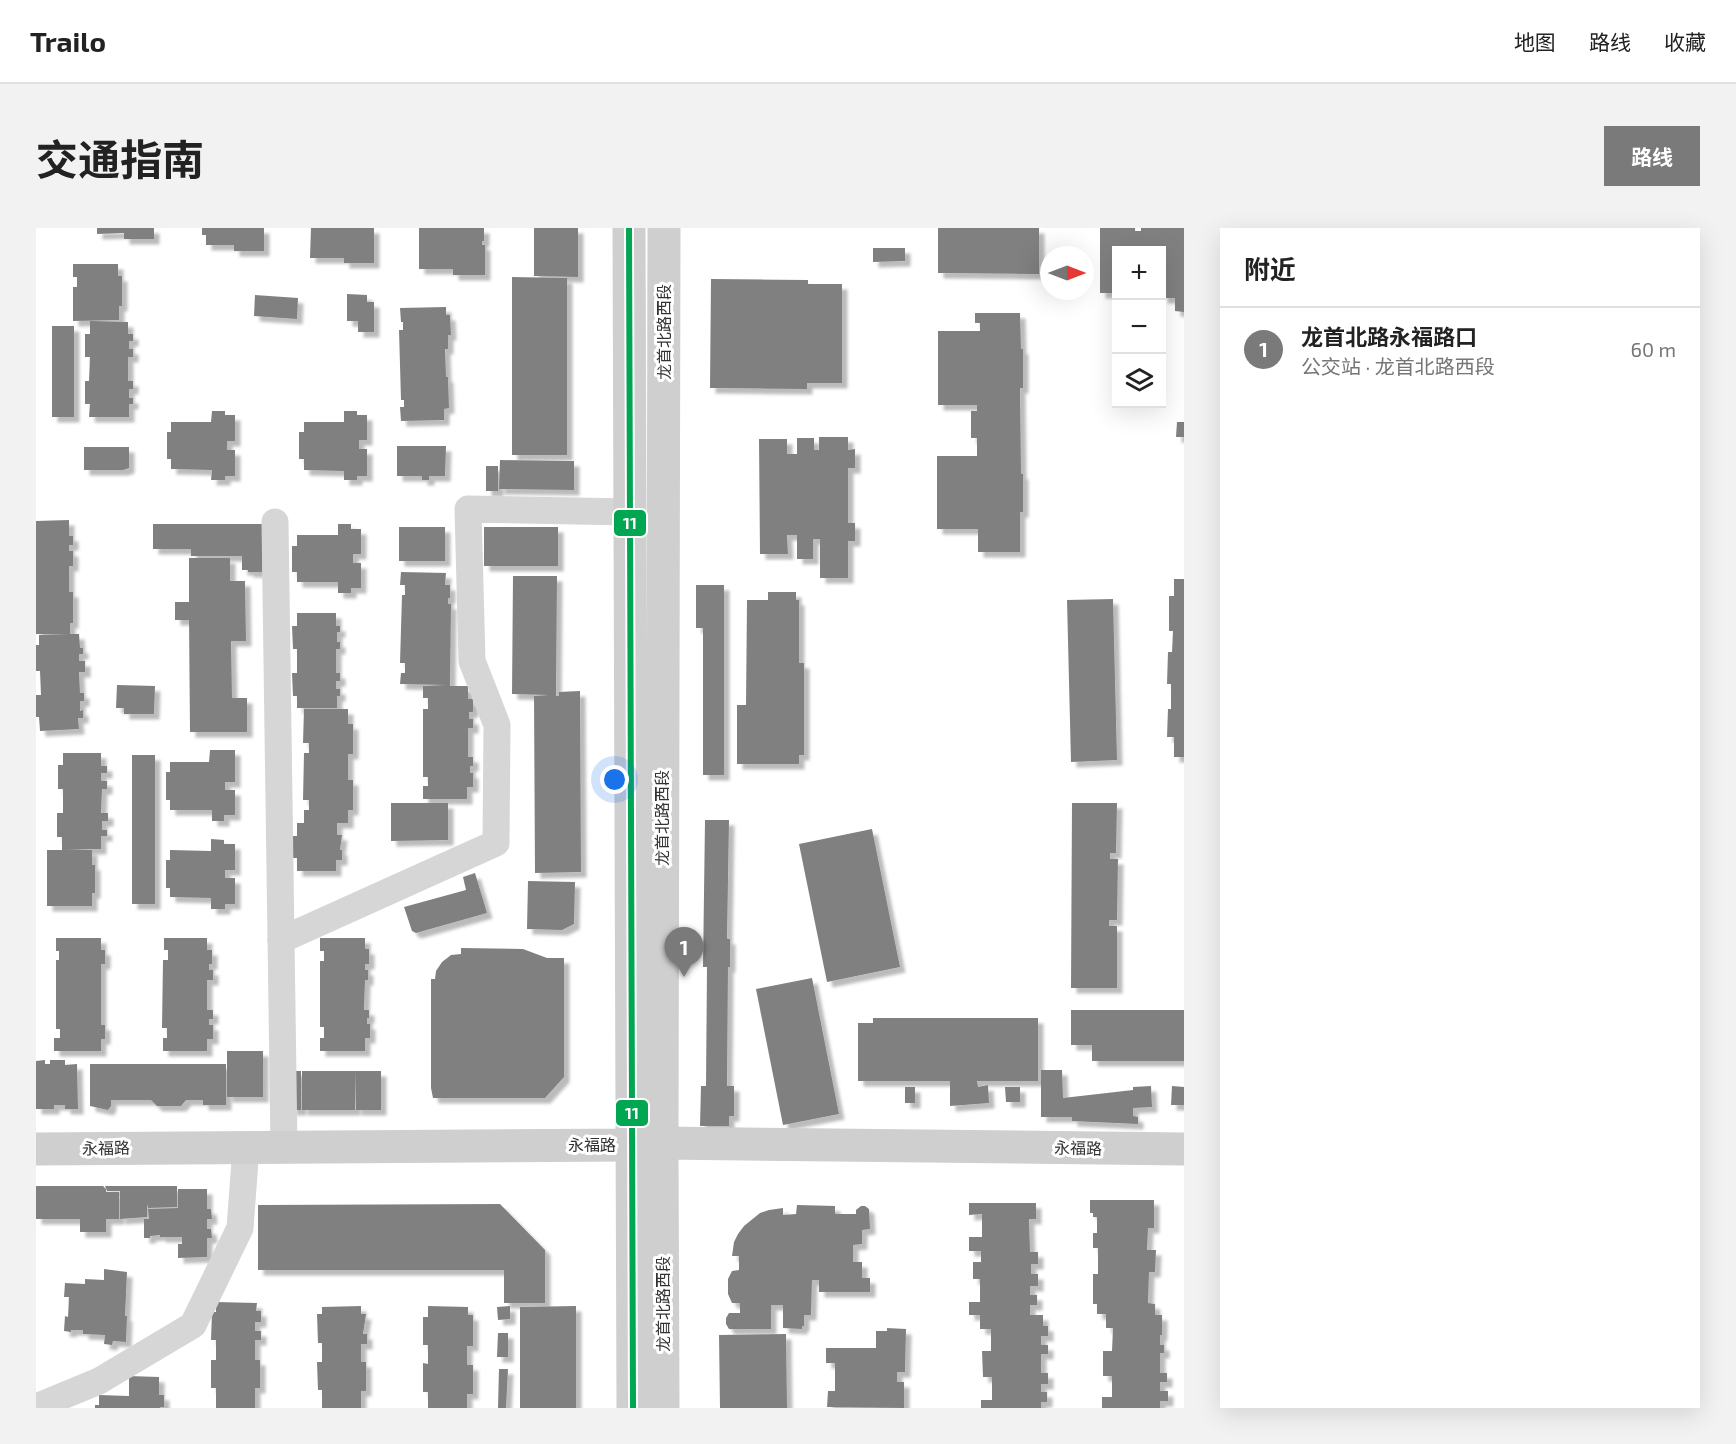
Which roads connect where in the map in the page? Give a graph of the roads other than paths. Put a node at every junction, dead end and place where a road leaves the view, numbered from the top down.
1 (629, 228) edge
2 (664, 228) edge
3 (630, 512) junction
4 (275, 522) dead end
5 (281, 940) junction
6 (646, 1144) junction
7 (246, 1147) junction
8 (284, 1147) junction
9 (36, 1149) edge
10 (1184, 1149) edge
11 (36, 1407) edge
12 (633, 1408) edge
13 (663, 1408) edge

1 - 3 street, 龙首北路西段
2 - 6 street, 龙首北路西段
3 - 5 street
3 - 6 street, 龙首北路西段
4 - 5 street
5 - 8 street
6 - 8 street, 永福路
6 - 10 street, 永福路
6 - 12 street, 龙首北路西段
6 - 13 street, 龙首北路西段
7 - 8 street, 永福路
7 - 9 street, 永福路
7 - 11 street

